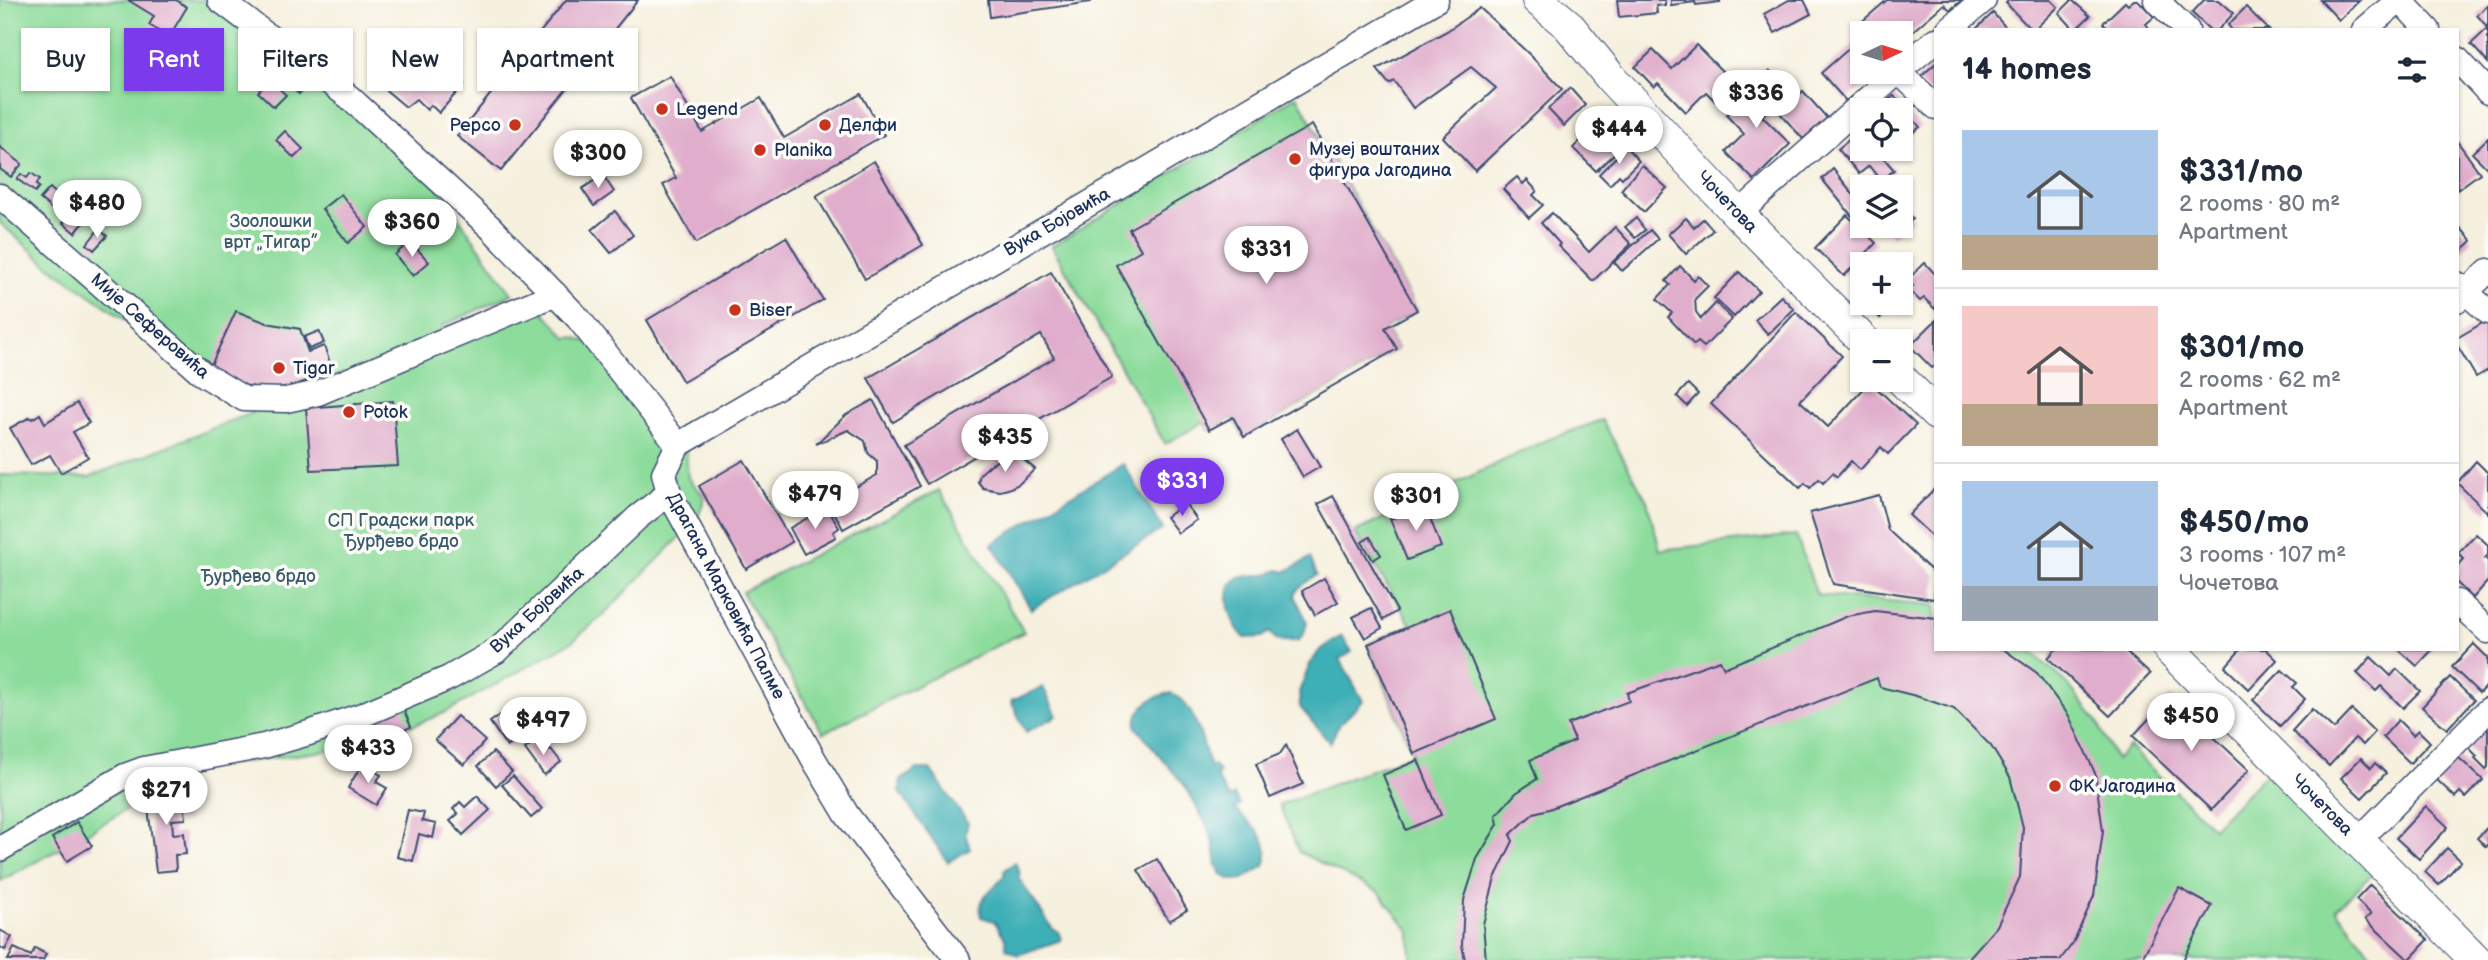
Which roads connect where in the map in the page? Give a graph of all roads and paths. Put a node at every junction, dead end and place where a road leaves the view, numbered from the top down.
1 (220, 0) edge
2 (1436, 0) edge
3 (1538, 0) edge
4 (1984, 0) edge
5 (2156, 0) edge
6 (2399, 0) edge
7 (1563, 13) edge
8 (1950, 28) edge
9 (2185, 28) edge
10 (2366, 28) edge
11 (2426, 28) edge
12 (1934, 42) edge
13 (1913, 59) edge
14 (2459, 61) edge
15 (1884, 84) edge
16 (1912, 84) edge
17 (2488, 92) edge
18 (1934, 105) edge
19 (0, 196) edge
20 (1738, 214) junction
21 (2488, 271) edge
22 (2460, 292) edge
23 (555, 294) junction
24 (2488, 312) edge
25 (1852, 329) edge
26 (1913, 389) edge
27 (1933, 406) edge
28 (678, 445) junction
29 (669, 493) junction
30 (2459, 604) edge
31 (2488, 631) edge
32 (2171, 651) edge
33 (2488, 709) edge
34 (2358, 841) junction
35 (0, 849) edge
36 (958, 960) edge
37 (2476, 960) edge

1 - 23 street
2 - 28 street, Вука Бојовића
3 - 7 street, Чочетова
4 - 8 street
5 - 9 street
6 - 10 street
6 - 11 street
7 - 20 street, Чочетова
12 - 13 street
14 - 17 street
15 - 20 street
16 - 18 street
19 - 23 street, Мије Сеферовића
20 - 25 street, Чочетова
21 - 22 street
22 - 24 street
23 - 28 street
26 - 27 street
28 - 29 street, Драгана Марковића Палме
29 - 35 street, Вука Бојовића
29 - 36 street, Драгана Марковића Палме
30 - 31 street
32 - 34 street, Чочетова
33 - 34 street
34 - 37 street, Чочетова

